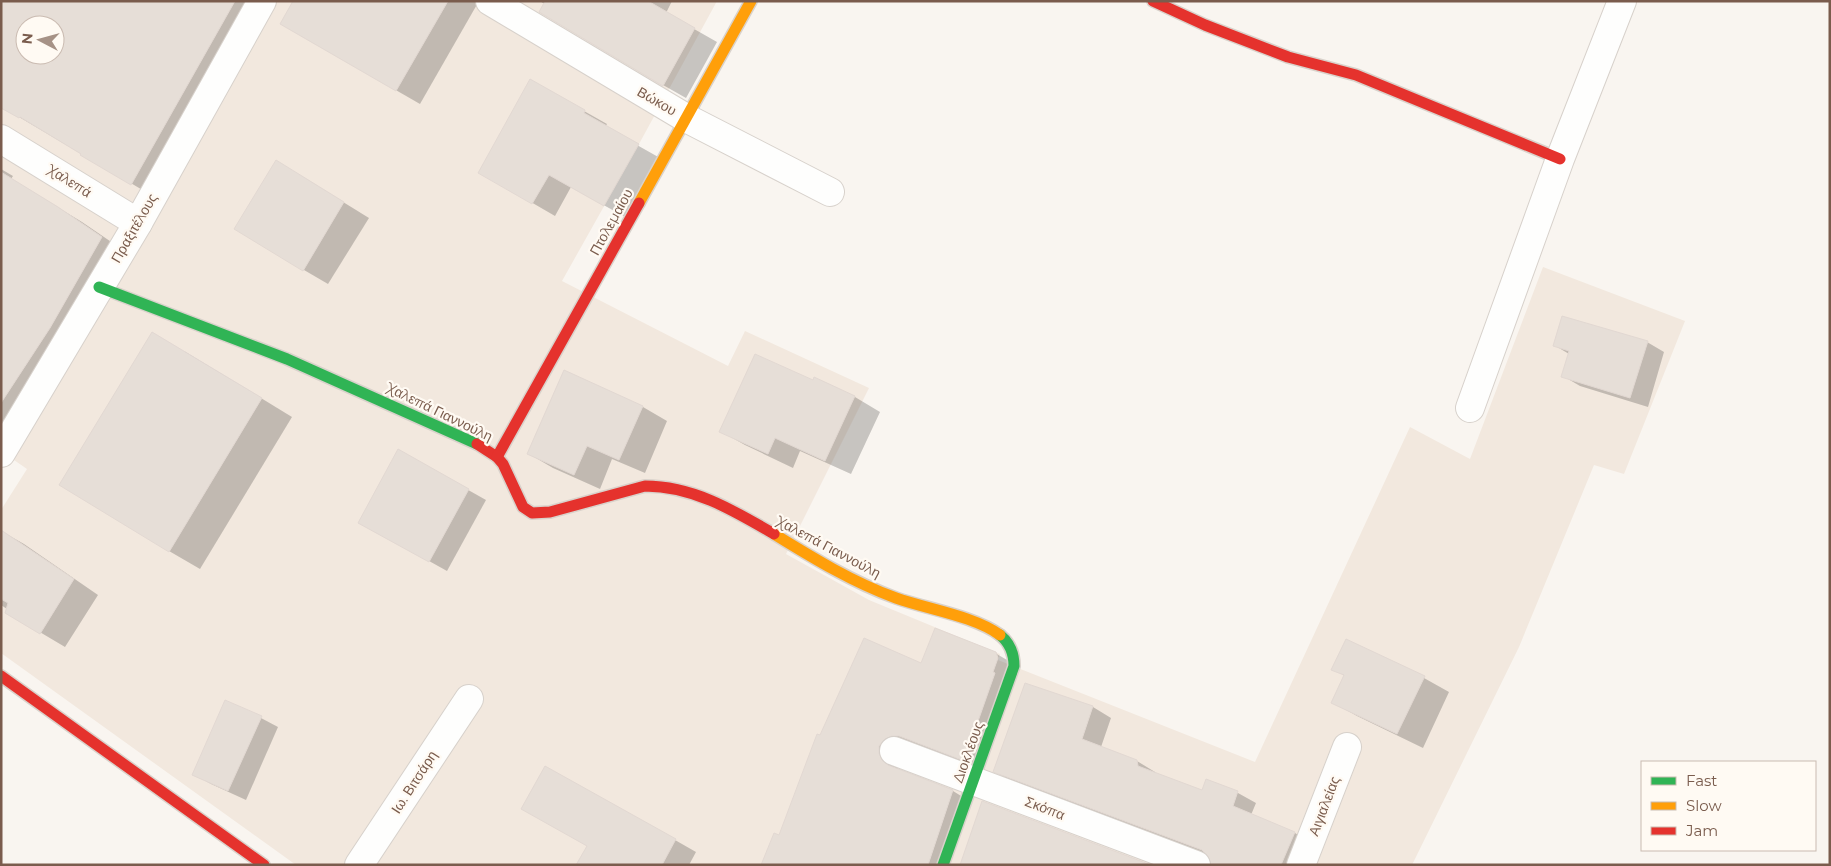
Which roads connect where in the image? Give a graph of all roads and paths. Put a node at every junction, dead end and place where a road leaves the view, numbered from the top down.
1 (262, 1) edge
2 (490, 1) edge
3 (751, 1) edge
4 (1153, 1) edge
5 (1622, 1) edge
6 (686, 118) junction
7 (1, 138) edge
8 (1560, 159) junction
9 (830, 192) dead end
10 (138, 223) junction
11 (100, 287) junction
12 (1470, 408) dead end
13 (1, 453) edge
14 (497, 457) junction
15 (1012, 649) joint
16 (1, 676) edge
17 (469, 699) dead end
18 (1347, 747) dead end
19 (894, 751) dead end
20 (973, 781) junction
21 (264, 865) edge
22 (359, 865) edge
23 (944, 865) edge
24 (1196, 865) edge
25 (1301, 865) edge

1 - 10 street, Πραξιτέλους
2 - 6 street, Βώκου
3 - 6 street, Πτολεμαίου
4 - 8 street
5 - 8 street
6 - 9 street, Βώκου
6 - 14 street, Πτολεμαίου
7 - 10 street, Χαλεπά
8 - 12 street
10 - 11 street, Πραξιτέλους
11 - 13 street, Πραξιτέλους
11 - 14 street, Χαλεπά Γιαννούλη
14 - 15 street, Χαλεπά Γιαννούλη
15 - 20 street, Διοκλέους
16 - 21 street
17 - 22 street, Ιω. Βιτσάρη
18 - 25 street, Αιγιαλείας
19 - 20 street, Σκόπα
20 - 23 street, Διοκλέους
20 - 24 street, Σκόπα

